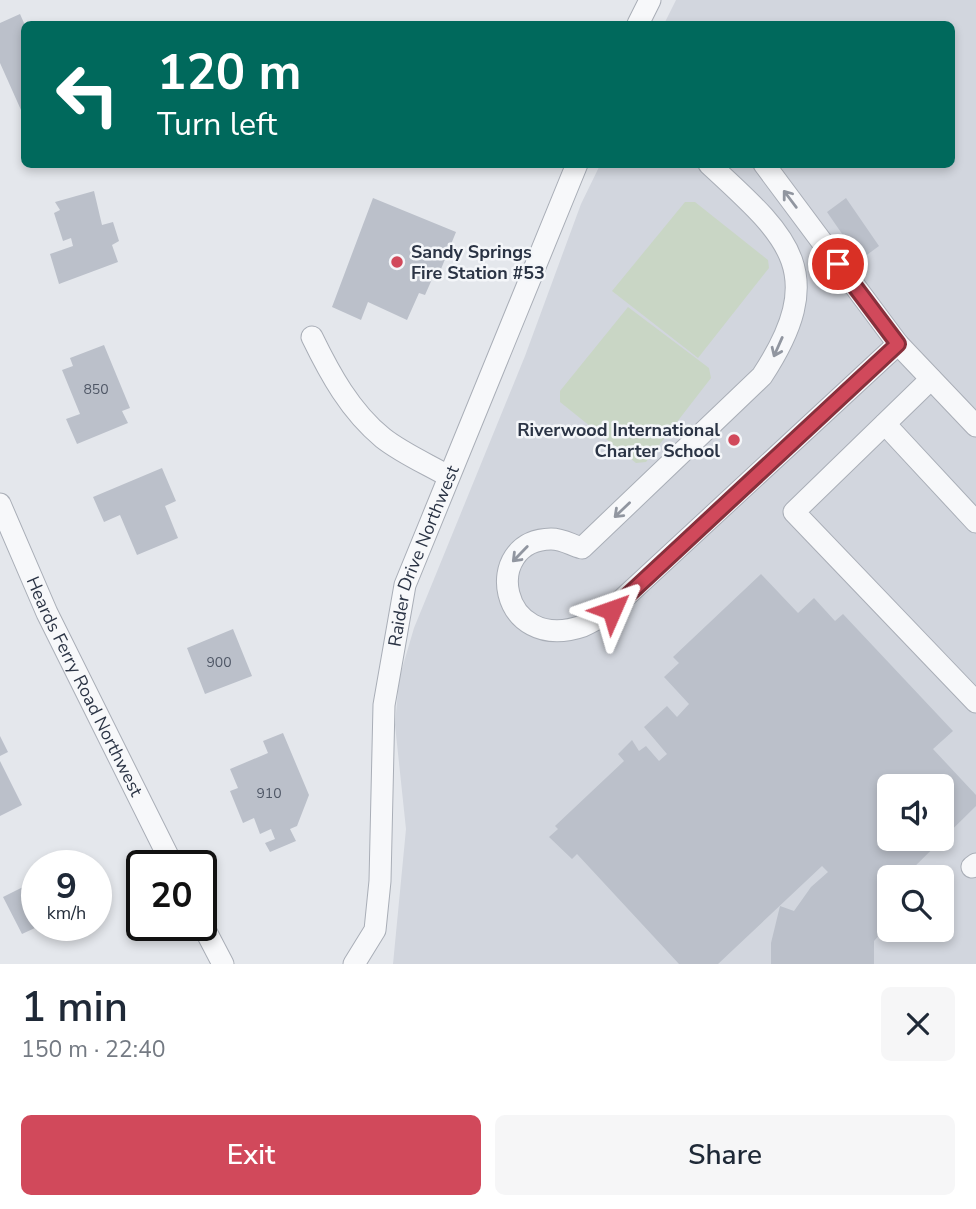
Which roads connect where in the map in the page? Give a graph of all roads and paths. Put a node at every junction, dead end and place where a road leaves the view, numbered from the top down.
1 (649, 0) edge
2 (639, 21) edge
3 (575, 168) edge
4 (713, 168) edge
5 (767, 168) edge
6 (312, 337) dead end
7 (898, 344) junction
8 (931, 379) junction
9 (885, 424) junction
10 (976, 426) edge
11 (448, 476) junction
12 (0, 504) edge
13 (976, 522) edge
14 (976, 702) edge
15 (165, 850) edge
16 (211, 941) edge
17 (223, 964) edge
18 (354, 964) edge

1 - 2 street
3 - 11 street, Raider Drive Northwest
4 -> 7 street
7 -> 5 street
6 - 11 street
7 - 8 street
8 - 9 street
8 - 10 street
9 - 13 street
9 - 14 street
11 - 18 street, Raider Drive Northwest
12 - 15 street, Heards Ferry Road Northwest
16 - 17 street

